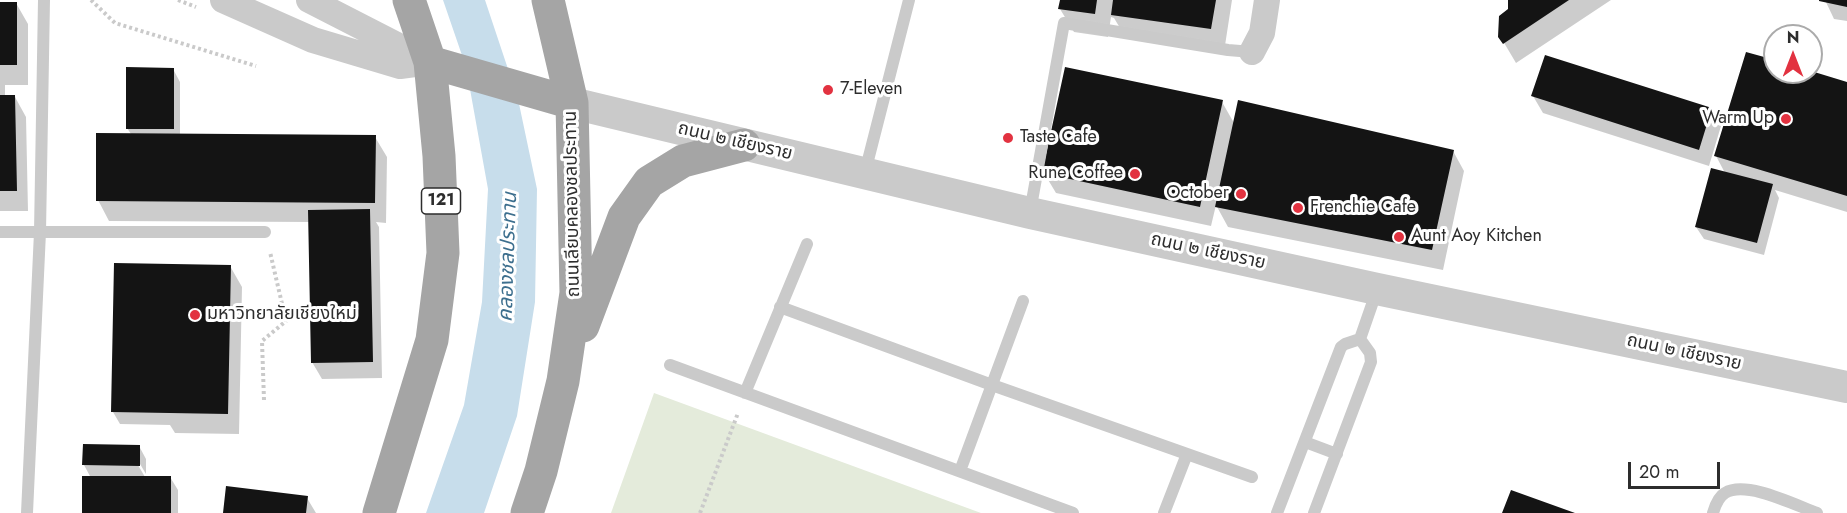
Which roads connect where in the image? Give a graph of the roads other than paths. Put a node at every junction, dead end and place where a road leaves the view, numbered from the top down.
1 (44, 0) edge
2 (223, 0) edge
3 (309, 0) edge
4 (409, 0) edge
5 (548, 0) edge
6 (909, 0) edge
7 (1267, 0) edge
8 (1252, 52) joint
9 (437, 64) junction
10 (572, 104) junction
11 (744, 145) junction
12 (865, 173) junction
13 (1030, 213) junction
14 (0, 232) edge
15 (40, 232) junction
16 (265, 232) road end
17 (807, 244) dead end
18 (1377, 289) junction
19 (1023, 301) dead end
20 (780, 307) junction
21 (1360, 339) junction
22 (670, 365) dead end
23 (563, 381) junction
24 (992, 385) junction
25 (1847, 387) edge
26 (745, 393) junction
27 (1305, 442) junction
28 (1187, 454) junction
29 (1337, 454) junction
30 (960, 471) junction
31 (1252, 477) dead end
32 (27, 513) edge
33 (380, 513) edge
34 (527, 513) edge
35 (1073, 513) edge
36 (1164, 513) edge
37 (1277, 513) edge
38 (1314, 513) edge
39 (1713, 513) edge
40 (1817, 513) edge

1 - 15 lane
2 - 9 street
3 - 9 street
4 - 9 main road, 121
5 - 10 main road, ถนนเลียบคลองชลประทาน
6 - 12 lane
7 - 8 street
8 - 13 lane
9 - 10 main road
9 - 33 main road, 121
10 - 11 street, ถนน ๒ เชียงราย
10 - 23 main road, ถนนเลียบคลองชลประทาน
11 - 12 street, ถนน ๒ เชียงราย
11 - 23 main road
12 - 13 street, ถนน ๒ เชียงราย
13 - 18 street, ถนน ๒ เชียงราย
14 - 15 lane
15 - 16 lane
15 - 32 lane
17 - 20 lane
18 - 21 lane
18 - 25 street, ถนน ๒ เชียงราย
19 - 24 lane
20 - 24 lane
20 - 26 lane
21 - 27 lane
21 - 29 lane
22 - 26 lane
23 - 34 main road, ถนนเลียบคลองชลประทาน
24 - 28 lane
24 - 30 lane
26 - 30 lane
27 - 29 lane
27 - 37 lane
28 - 31 lane
28 - 36 lane
29 - 38 lane
30 - 35 lane
39 - 40 lane

